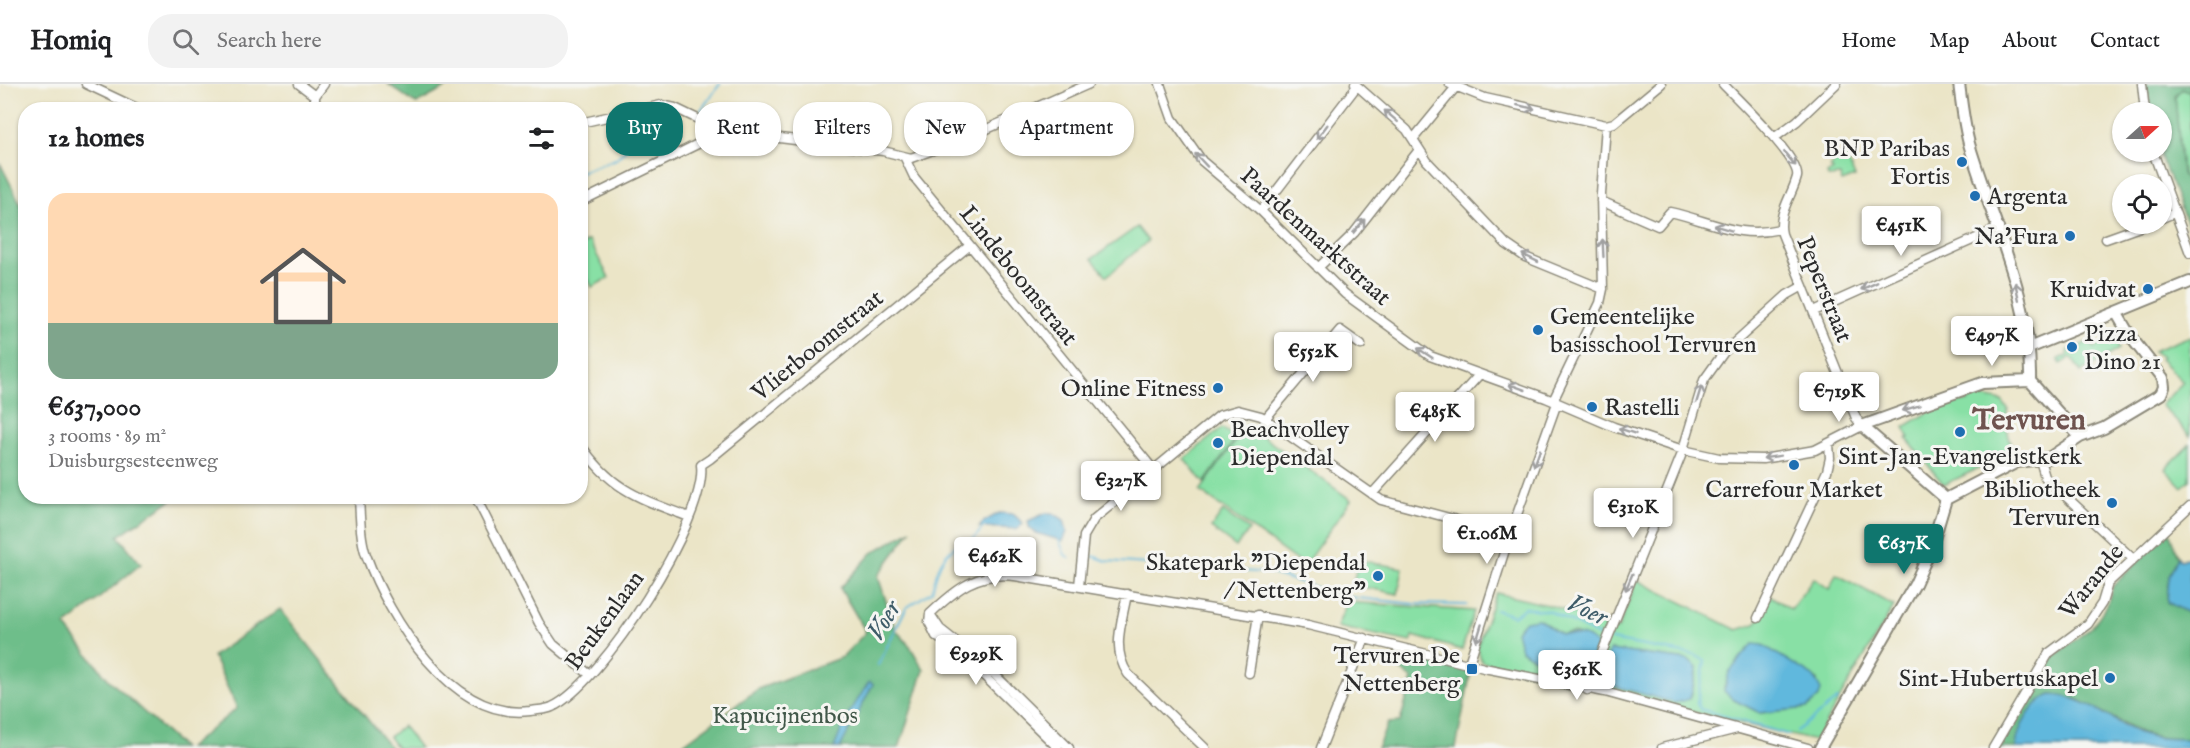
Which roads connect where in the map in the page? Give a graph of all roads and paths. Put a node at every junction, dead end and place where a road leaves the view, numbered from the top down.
1 (86, 84) edge
2 (299, 84) edge
3 (324, 84) edge
4 (1089, 84) edge
5 (1160, 84) edge
6 (1661, 84) edge
7 (1723, 84) edge
8 (1836, 84) edge
9 (1959, 84) edge
10 (2142, 84) edge
11 (1356, 85) edge
12 (1453, 86) edge
13 (315, 96) junction
14 (124, 102) edge
15 (315, 102) edge
16 (2144, 102) edge
17 (695, 118) edge
18 (588, 121) edge
19 (1606, 125) junction
20 (781, 138) edge
21 (1414, 138) junction
22 (1774, 138) junction
23 (695, 146) edge
24 (1419, 150) junction
25 (905, 158) junction
26 (2156, 162) edge
27 (588, 198) edge
28 (1601, 201) junction
29 (1261, 212) junction
30 (2174, 213) joint
31 (1999, 228) junction
32 (1780, 229) junction
33 (2120, 234) edge
34 (2106, 239) dead end
35 (969, 246) junction
36 (2190, 253) edge
37 (1318, 268) junction
38 (2190, 282) edge
39 (1803, 286) junction
40 (1603, 289) junction
41 (1814, 311) junction
42 (2116, 312) junction
43 (1361, 345) dead end
44 (2029, 348) junction
45 (1479, 375) junction
46 (2030, 381) junction
47 (1555, 402) junction
48 (1265, 419) junction
49 (1862, 426) junction
50 (2080, 437) junction
51 (1829, 444) junction
52 (1683, 450) junction
53 (588, 454) edge
54 (2040, 460) junction
55 (1153, 469) junction
56 (703, 479) joint
57 (1372, 494) junction
58 (1946, 499) junction
59 (359, 504) edge
60 (479, 504) edge
61 (2190, 506) edge
62 (689, 517) junction
63 (1510, 534) junction
64 (2132, 558) junction
65 (1079, 586) junction
66 (1127, 594) junction
67 (930, 614) junction
68 (1258, 615) junction
69 (1758, 618) dead end
70 (1365, 638) junction
71 (1469, 663) junction
72 (1249, 673) dead end
73 (590, 675) junction
74 (1587, 690) junction
75 (1738, 729) junction
76 (1058, 748) edge
77 (1069, 748) edge
78 (1204, 748) edge
79 (1321, 748) edge
80 (1662, 748) edge
81 (1808, 748) edge
82 (1820, 748) edge
83 (1993, 748) edge

1 - 14 street
2 - 13 street
3 - 13 street
4 - 25 street
29 -> 5 street, Paardenmarktstraat
6 - 19 street
7 - 22 street, Peperstraat
8 - 22 street
9 - 31 street
10 - 16 street
21 -> 11 street
11 -> 29 street
12 -> 19 street
12 - 21 street
13 - 15 street
17 - 18 street
19 - 28 street
20 - 25 street
21 - 24 street
22 -> 32 street, Peperstraat
23 - 27 street
37 -> 24 street
40 -> 24 street
25 - 35 street, Lindeboomstraat
26 - 30 street
32 -> 28 street
40 -> 28 street
29 - 37 street, Paardenmarktstraat
30 - 36 street
31 -> 41 street
44 -> 31 street
32 - 39 street, Peperstraat
33 - 34 street
35 - 55 street, Lindeboomstraat
35 - 56 street, Vlierboomstraat
45 -> 37 street, Paardenmarktstraat
38 - 42 street
39 - 41 street, Peperstraat
52 -> 39 street
40 - 47 street
41 - 49 street, Peperstraat
42 - 44 street
42 - 50 street
43 - 48 street
44 - 46 street
47 -> 45 street, Paardenmarktstraat
45 - 57 street
46 -> 49 street
46 - 50 street
52 -> 47 street, Paardenmarktstraat
47 -> 63 street
48 - 55 street
48 - 57 street
49 - 51 street, Paardenmarktstraat
49 - 58 street
50 - 54 street
51 -> 52 street, Paardenmarktstraat
51 - 69 street
52 -> 74 street
53 - 62 street
54 - 58 street
54 - 64 street
55 - 65 street
56 - 62 street, Beukenlaan
57 - 63 street
58 - 82 street
59 - 73 street, Beukenlaan
60 - 73 street
61 - 64 street, Warande
62 - 73 street, Beukenlaan
63 -> 71 street
64 - 83 street, Warande
65 - 66 street
65 - 67 street
66 - 68 street
66 - 78 street
67 - 76 street
67 - 77 street
68 - 70 street
68 - 72 street
70 - 71 street
70 - 79 street
71 - 74 street
74 - 75 street
75 - 80 street
75 - 81 street

